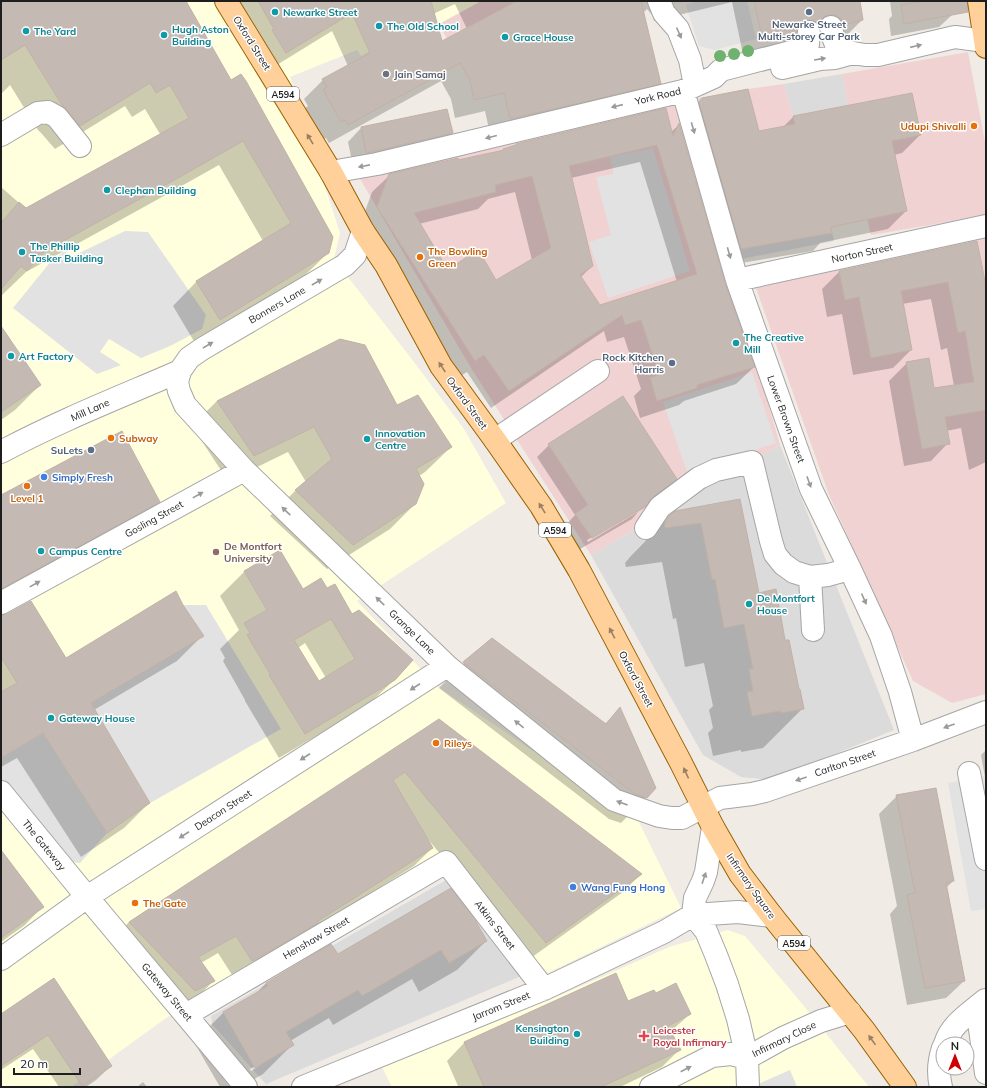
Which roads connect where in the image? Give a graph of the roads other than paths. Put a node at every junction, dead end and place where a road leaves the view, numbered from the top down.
1 (226, 1) edge
2 (658, 1) edge
3 (979, 1) edge
4 (837, 26) dead end
5 (798, 40) dead end
6 (985, 44) edge
7 (853, 53) junction
8 (697, 84) junction
9 (1, 135) edge
10 (80, 146) dead end
11 (331, 172) junction
12 (986, 226) edge
13 (364, 231) junction
14 (737, 280) junction
15 (180, 371) junction
16 (598, 371) dead end
17 (495, 440) junction
18 (1, 452) edge
19 (244, 470) junction
20 (646, 528) dead end
21 (850, 570) junction
22 (810, 577) junction
23 (1, 603) edge
24 (813, 630) dead end
25 (447, 666) junction
26 (986, 712) edge
27 (913, 740) junction
28 (969, 773) dead end
29 (1, 792) edge
30 (703, 808) junction
31 (713, 827) junction
32 (986, 859) edge
33 (446, 862) joint
34 (87, 897) junction
35 (693, 915) junction
36 (772, 916) junction
37 (1, 959) edge
38 (544, 989) junction
39 (983, 1005) edge
40 (850, 1012) junction
41 (186, 1014) junction
42 (948, 1036) edge
43 (747, 1058) junction
44 (986, 1073) edge
45 (939, 1076) edge
46 (900, 1079) edge
47 (246, 1087) edge
48 (304, 1087) edge
49 (651, 1087) edge
50 (748, 1087) edge
51 (941, 1087) edge

11 -> 1 main road, Oxford Street / A594
2 -> 8 street, Lower Brown Street
3 - 6 main road
4 - 7 street
5 - 8 street
7 -> 6 street, York Road
8 -> 7 street, York Road
8 -> 11 street, York Road
8 -> 14 street, Lower Brown Street
9 - 10 street
11 - 13 main road, Oxford Street / A594
12 - 14 street, Norton Street
15 -> 13 street, Bonners Lane
17 -> 13 main road, Oxford Street / A594
14 -> 21 street, Lower Brown Street
15 - 18 street, Mill Lane
15 - 19 street, Grange Lane
16 - 17 street
30 -> 17 main road, Oxford Street / A594
23 -> 19 street, Gosling Street
25 -> 19 street, Grange Lane
20 - 22 street
21 - 22 street
21 -> 27 street, Lower Brown Street
22 - 24 street
30 -> 25 street, Grange Lane
25 -> 34 street, Deacon Street
26 -> 27 street, Carlton Street
27 -> 30 street, Carlton Street
28 - 32 street
29 - 34 street, The Gateway
30 - 31 main road, Infirmary Square / A594
35 -> 31 street
31 - 36 main road, Infirmary Square / A594
33 - 38 street, Atkins Street
33 - 41 street, Henshaw Street
34 - 37 street, Deacon Street
34 - 41 street, Gateway Street
35 - 36 street, Jarrom Street
35 - 38 street, Jarrom Street
35 - 43 street
36 - 40 main road, Infirmary Square / A594
38 - 48 street, Jarrom Street
39 - 42 street
39 - 44 street
40 - 43 street, Infirmary Close
46 -> 40 main road, Infirmary Square / A594
41 - 47 street, Gateway Street
49 -> 43 street
43 - 50 street, Infirmary Close
45 - 51 street

